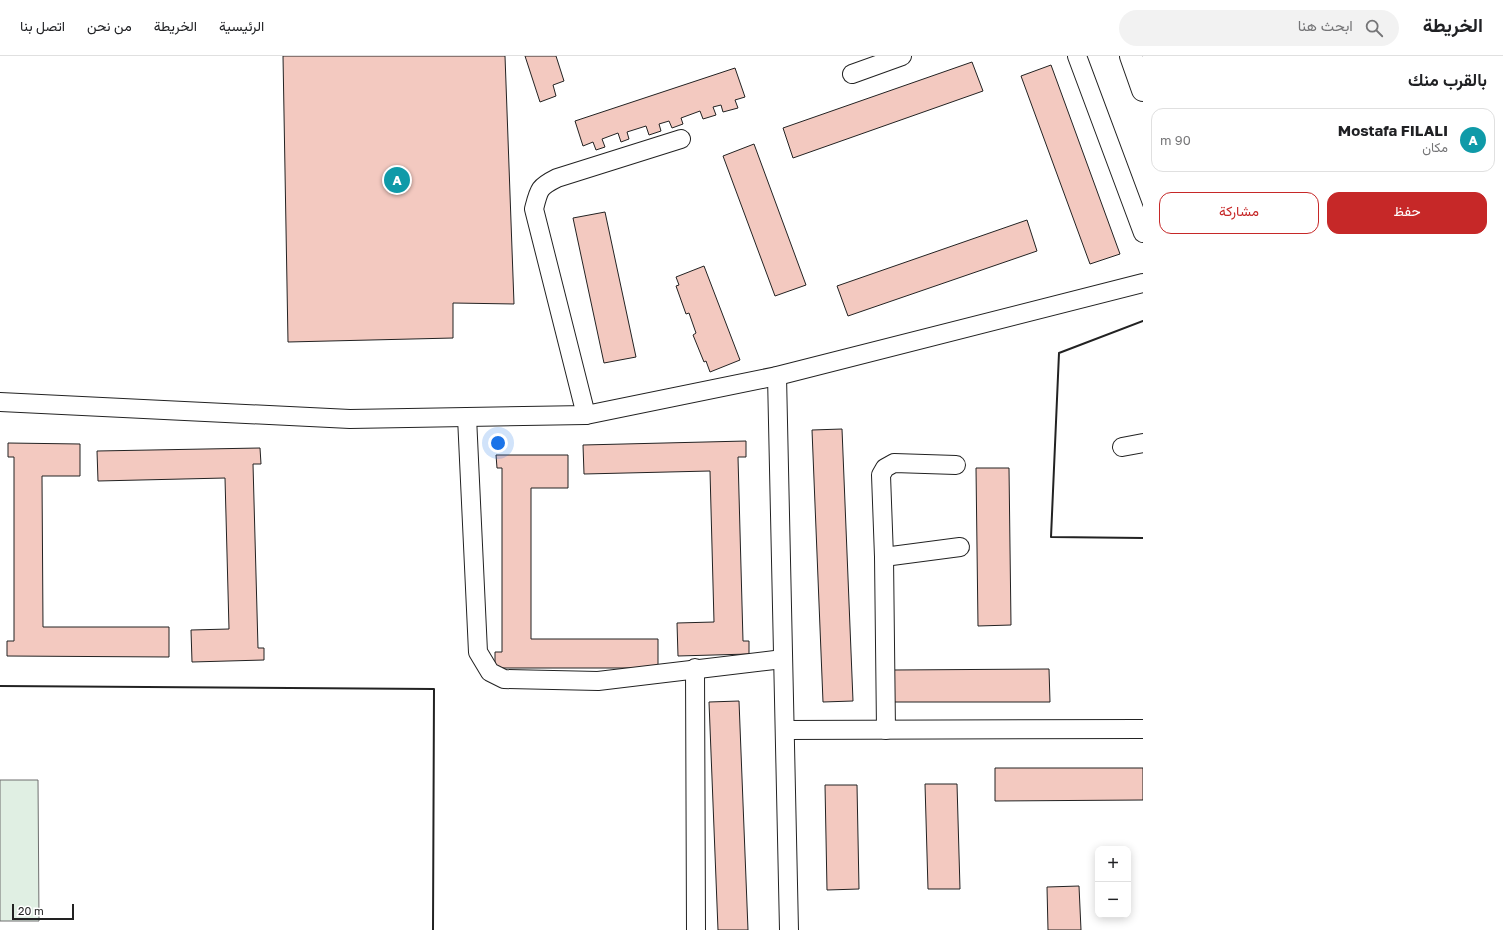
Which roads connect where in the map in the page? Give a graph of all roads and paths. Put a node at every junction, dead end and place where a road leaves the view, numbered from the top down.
1 (902, 56) edge
2 (1077, 56) edge
3 (1131, 56) edge
4 (852, 74) dead end
5 (1143, 90) edge
6 (681, 139) dead end
7 (1143, 233) edge
8 (1143, 283) edge
9 (777, 376) junction
10 (0, 402) edge
11 (586, 415) junction
12 (467, 417) junction
13 (1143, 443) edge
14 (1122, 446) dead end
15 (956, 465) dead end
16 (960, 547) dead end
17 (884, 557) junction
18 (783, 659) junction
19 (695, 668) junction
20 (1143, 728) edge
21 (785, 730) junction
22 (886, 730) junction
23 (696, 930) edge
24 (789, 930) edge

1 - 4 street
2 - 7 street
3 - 5 main road
6 - 11 street
8 - 9 street
9 - 11 street
9 - 18 street
10 - 12 street
11 - 12 street
12 - 19 street
13 - 14 street
15 - 17 street
16 - 17 street
17 - 22 street
18 - 19 street
18 - 21 street
19 - 23 street
20 - 22 street
21 - 22 street
21 - 24 street

